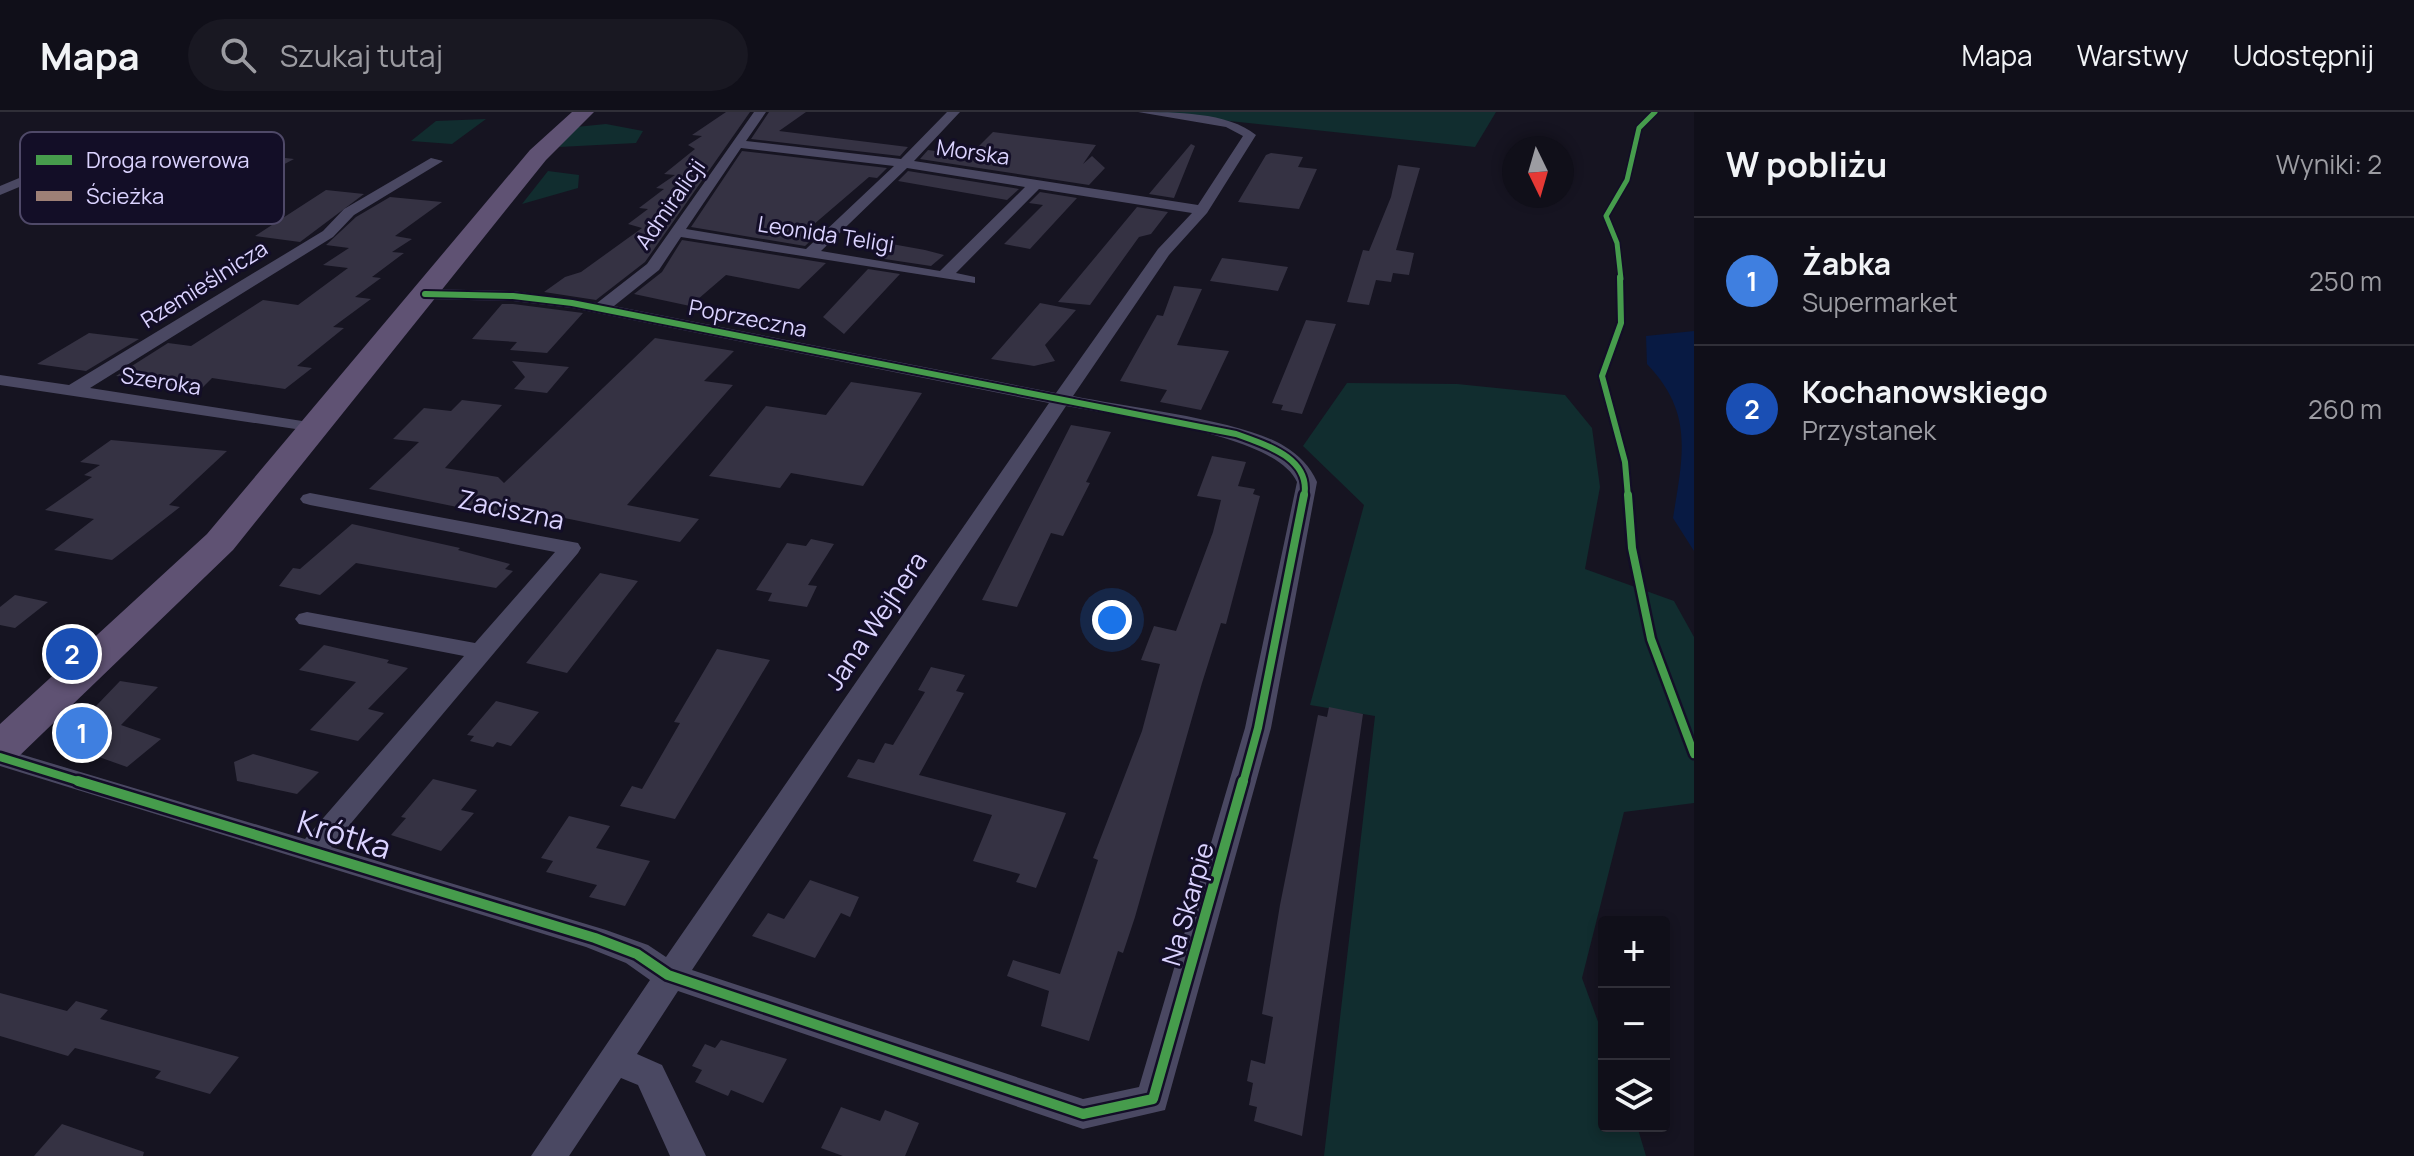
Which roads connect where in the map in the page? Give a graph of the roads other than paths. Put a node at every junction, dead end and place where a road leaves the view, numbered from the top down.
1 (584, 112) edge
2 (760, 112) edge
3 (954, 112) edge
4 (1144, 112) edge
5 (737, 144) junction
6 (436, 161) dead end
7 (900, 163) junction
8 (20, 182) edge
9 (1037, 183) junction
10 (0, 191) edge
11 (1202, 210) junction
12 (676, 232) junction
13 (809, 254) junction
14 (944, 276) junction
15 (969, 280) dead end
16 (425, 294) junction
17 (601, 308) junction
18 (0, 380) edge
19 (73, 391) junction
20 (1062, 398) junction
21 (315, 429) junction
22 (310, 499) dead end
23 (307, 619) dead end
24 (482, 652) junction
25 (0, 749) edge
26 (0, 757) edge
27 (312, 850) junction
28 (668, 975) junction
29 (613, 1059) junction
30 (549, 1156) edge
31 (688, 1156) edge

1 - 16 main road
2 - 5 street, Admiralicji
3 - 7 street
4 - 11 street, Jana Wejhera
5 - 7 street, Morska
5 - 12 street, Admiralicji
6 - 19 street, Rzemieślnicza
7 - 9 street, Morska
7 - 13 street
8 - 10 street
9 - 11 street, Morska
9 - 14 street
11 - 20 street, Jana Wejhera
12 - 13 street, Leonida Teligi
12 - 17 street, Admiralicji
13 - 14 street, Leonida Teligi
14 - 15 street, Leonida Teligi
16 - 17 street, Poprzeczna
16 - 21 main road
17 - 20 street, Poprzeczna
18 - 19 street, Szeroka
19 - 21 street, Szeroka
20 - 28 street, Jana Wejhera
20 - 28 street, Na Skarpie
21 - 25 main road
22 - 24 street, Zaciszna
23 - 24 street
24 - 27 street, Zaciszna
26 - 27 street, Krótka
27 - 28 street, Krótka
28 - 29 street, Jana Wejhera
29 - 30 street, Jana Wejhera
29 - 31 street

